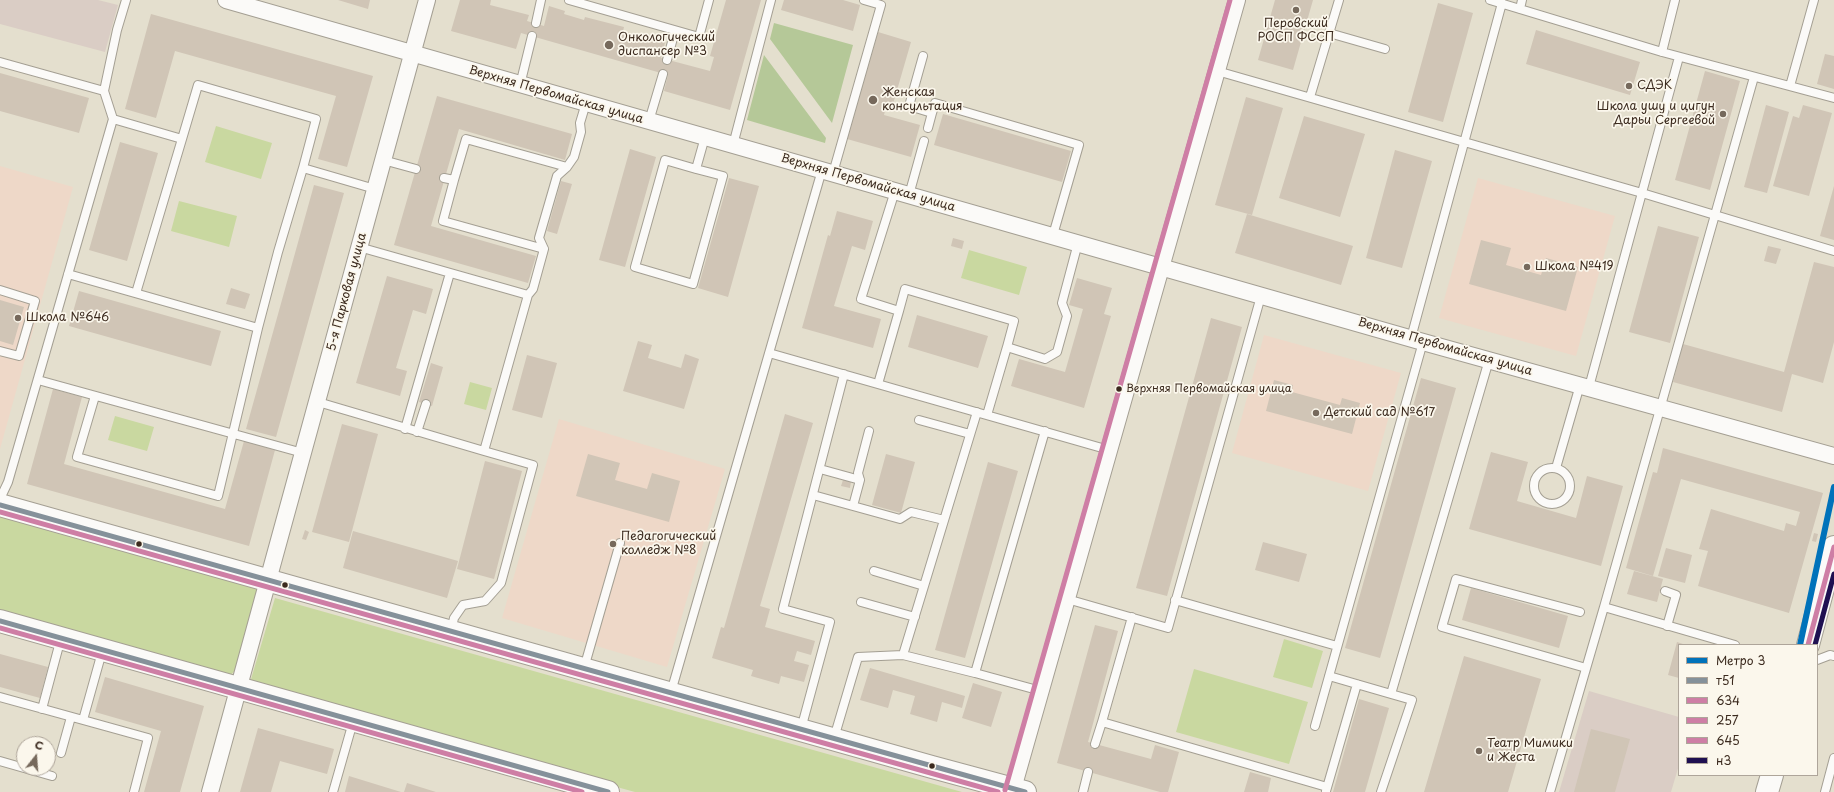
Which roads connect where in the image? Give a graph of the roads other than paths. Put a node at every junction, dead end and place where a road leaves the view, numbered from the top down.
1 (126, 0) edge
2 (226, 0) edge
3 (427, 0) edge
4 (542, 0) edge
5 (569, 0) edge
6 (709, 0) edge
7 (771, 0) edge
8 (864, 0) edge
9 (1237, 0) edge
10 (1339, 0) edge
11 (1490, 0) edge
12 (1522, 0) edge
13 (1675, 0) edge
14 (1814, 0) edge
15 (1502, 3) junction
16 (1520, 9) junction
17 (536, 24) dead end
18 (675, 31) junction
19 (1329, 33) junction
20 (532, 36) dead end
21 (1385, 49) dead end
22 (1662, 52) junction
23 (412, 54) junction
24 (923, 56) dead end
25 (1679, 57) junction
26 (667, 60) dead end
27 (0, 62) edge
28 (1217, 70) junction
29 (663, 74) dead end
30 (1754, 77) junction
31 (520, 85) junction
32 (1790, 86) junction
33 (104, 91) junction
34 (1310, 97) junction
35 (1834, 98) edge
36 (586, 103) junction
37 (932, 113) junction
38 (113, 119) junction
39 (649, 121) junction
40 (928, 128) dead end
41 (705, 137) junction
42 (182, 139) junction
43 (924, 141) dead end
44 (1465, 142) junction
45 (733, 146) junction
46 (383, 160) junction
47 (567, 167) junction
48 (303, 168) junction
49 (416, 169) dead end
50 (696, 169) junction
51 (827, 171) junction
52 (444, 178) dead end
53 (454, 180) junction
54 (375, 189) junction
55 (902, 193) junction
56 (1642, 193) junction
57 (1715, 215) junction
58 (1053, 235) junction
59 (1078, 243) junction
60 (359, 247) junction
61 (544, 249) junction
62 (1834, 251) edge
63 (1160, 266) junction
64 (450, 273) junction
65 (68, 274) junction
66 (0, 290) edge
67 (136, 293) junction
68 (528, 295) junction
69 (1261, 296) junction
70 (899, 311) junction
71 (258, 328) junction
72 (1417, 340) junction
73 (1007, 347) junction
74 (0, 351) edge
75 (769, 354) junction
76 (1489, 360) junction
77 (844, 374) junction
78 (38, 380) junction
79 (878, 384) junction
80 (1584, 386) junction
81 (95, 396) junction
82 (318, 402) junction
83 (426, 404) dead end
84 (1661, 407) junction
85 (977, 412) junction
86 (987, 415) junction
87 (919, 420) dead end
88 (405, 429) junction
89 (869, 431) dead end
90 (1045, 431) junction
91 (417, 432) junction
92 (233, 433) junction
93 (970, 434) junction
94 (1109, 450) junction
95 (484, 451) junction
96 (303, 453) junction
97 (1834, 456) edge
98 (1556, 468) junction
99 (820, 469) junction
100 (860, 480) junction
101 (813, 494) junction
102 (0, 499) edge
103 (0, 504) edge
104 (854, 506) junction
105 (944, 520) junction
106 (620, 543) dead end
107 (1834, 546) edge
108 (874, 571) dead end
109 (268, 581) junction
110 (924, 586) junction
111 (1665, 591) dead end
112 (1068, 599) junction
113 (1175, 600) junction
114 (862, 602) dead end
115 (1604, 607) junction
116 (1580, 612) dead end
117 (915, 617) junction
118 (1132, 617) junction
119 (0, 621) edge
120 (1668, 626) junction
121 (451, 632) junction
122 (61, 638) junction
123 (1731, 644) edge
124 (1808, 644) edge
125 (1337, 646) junction
126 (103, 650) junction
127 (903, 655) junction
128 (1834, 656) edge
129 (1818, 660) edge
130 (584, 668) junction
131 (1586, 668) junction
132 (975, 673) junction
133 (1329, 676) junction
134 (1357, 684) junction
135 (239, 688) junction
136 (1041, 691) junction
137 (671, 692) junction
138 (1391, 694) junction
139 (0, 697) edge
140 (42, 709) junction
141 (71, 717) junction
142 (83, 720) junction
143 (353, 721) junction
144 (1102, 722) junction
145 (1315, 726) dead end
146 (801, 729) junction
147 (834, 739) junction
148 (1096, 744) dead end
149 (61, 753) dead end
150 (1834, 758) edge
151 (0, 761) edge
152 (16, 766) edge
153 (1088, 772) dead end
154 (1772, 776) edge
155 (574, 788) edge
156 (1326, 789) edge
157 (1017, 791) edge
158 (134, 792) edge
159 (210, 792) edge
160 (333, 792) edge
161 (608, 792) edge
162 (1082, 792) edge
163 (1381, 792) edge
164 (1550, 792) edge
165 (1767, 792) edge
166 (1825, 792) edge

1 - 33 lane
2 - 23 street, Верхняя Первомайская улица
3 - 23 street, 5-я Парковая улица
4 - 17 lane
5 - 18 lane
6 - 18 lane
7 - 45 lane
8 - 51 lane
9 - 28 street
10 - 19 lane
11 - 15 lane
12 - 16 lane
13 - 22 lane
14 - 32 lane
15 - 16 lane
15 - 44 lane
16 - 22 lane
18 - 26 lane
19 - 21 lane
19 - 34 lane
20 - 31 lane
22 - 25 lane
23 - 31 street, Верхняя Первомайская улица
23 - 46 street, 5-я Парковая улица
24 - 37 lane
25 - 30 lane
25 - 56 lane
27 - 33 lane
28 - 34 lane
28 - 63 street
29 - 39 lane
30 - 32 lane
30 - 57 lane
31 - 36 street, Верхняя Первомайская улица
32 - 35 lane
33 - 38 lane
34 - 44 lane
36 - 39 street, Верхняя Первомайская улица
36 - 47 lane
37 - 40 lane
37 - 58 lane
38 - 42 lane
38 - 65 lane
39 - 41 street, Верхняя Первомайская улица
41 - 45 street, Верхняя Первомайская улица
41 - 50 lane
42 - 48 lane
42 - 67 lane
43 - 55 lane
44 - 56 lane
44 - 72 lane
45 - 51 street, Верхняя Первомайская улица
46 - 49 lane
46 - 54 street, 5-я Парковая улица
47 - 53 lane
47 - 61 lane
48 - 54 lane
48 - 71 lane
50 - 50 lane
51 - 55 street, Верхняя Первомайская улица
51 - 75 lane
52 - 53 lane
53 - 61 lane
54 - 60 street, 5-я Парковая улица
55 - 58 street, Верхняя Первомайская улица
55 - 70 lane
56 - 57 lane
56 - 80 lane
57 - 62 lane
57 - 84 lane
58 - 59 street, Верхняя Первомайская улица
59 - 63 street, Верхняя Первомайская улица
59 - 73 lane
60 - 64 lane
60 - 82 street, 5-я Парковая улица
61 - 68 lane
63 - 69 street, Верхняя Первомайская улица
63 - 94 street
64 - 68 lane
64 - 88 lane
65 - 67 lane
65 - 78 lane
66 - 74 lane
67 - 71 lane
68 - 95 lane
69 - 72 street, Верхняя Первомайская улица
69 - 113 lane
70 - 73 lane
70 - 79 lane
71 - 92 lane
72 - 76 street, Верхняя Первомайская улица
72 - 125 lane
73 - 86 lane
75 - 77 lane
75 - 137 lane
76 - 80 street, Верхняя Первомайская улица
76 - 138 lane
77 - 79 lane
77 - 99 lane
78 - 81 lane
78 - 102 lane
79 - 85 lane
80 - 84 street, Верхняя Первомайская улица
80 - 98 lane
81 - 92 lane
81 - 92 lane
82 - 88 lane
82 - 96 street, 5-я Парковая улица
83 - 91 lane
84 - 97 street, Верхняя Первомайская улица
84 - 115 lane
85 - 86 lane
85 - 93 lane
86 - 90 lane
87 - 93 lane
88 - 91 lane
89 - 100 lane
90 - 94 lane
90 - 132 lane
91 - 95 lane
92 - 96 lane
93 - 105 lane
94 - 112 street
95 - 121 lane
96 - 109 street, 5-я Парковая улица
98 - 98 lane
99 - 100 lane
99 - 101 lane
100 - 104 lane
101 - 104 lane
101 - 146 lane
103 - 109 street
104 - 105 lane
105 - 110 lane
106 - 130 lane
107 - 124 street
108 - 110 lane
109 - 121 street
109 - 135 street, 5-я Парковая улица
110 - 117 lane
111 - 120 lane
112 - 118 lane
112 - 136 street
113 - 118 lane
113 - 125 lane
114 - 117 lane
115 - 120 lane
115 - 131 lane
116 - 131 lane
117 - 127 lane
118 - 144 lane
119 - 122 street
120 - 123 lane
121 - 130 street
122 - 126 street
122 - 140 lane
125 - 133 lane
126 - 135 street
126 - 142 lane
127 - 132 lane
127 - 147 lane
128 - 129 lane
130 - 137 street
131 - 164 lane
132 - 136 lane
133 - 134 lane
133 - 145 lane
134 - 138 lane
134 - 156 lane
135 - 143 street
135 - 159 street, 5-я Парковая улица
136 - 157 street
137 - 146 street
138 - 163 lane
139 - 140 lane
140 - 141 lane
141 - 142 lane
141 - 149 lane
142 - 158 lane
143 - 155 street
143 - 160 lane
144 - 148 lane
144 - 156 lane
146 - 147 street
147 - 157 street
150 - 166 lane
151 - 152 lane
153 - 162 lane
154 - 165 street
155 - 161 street

